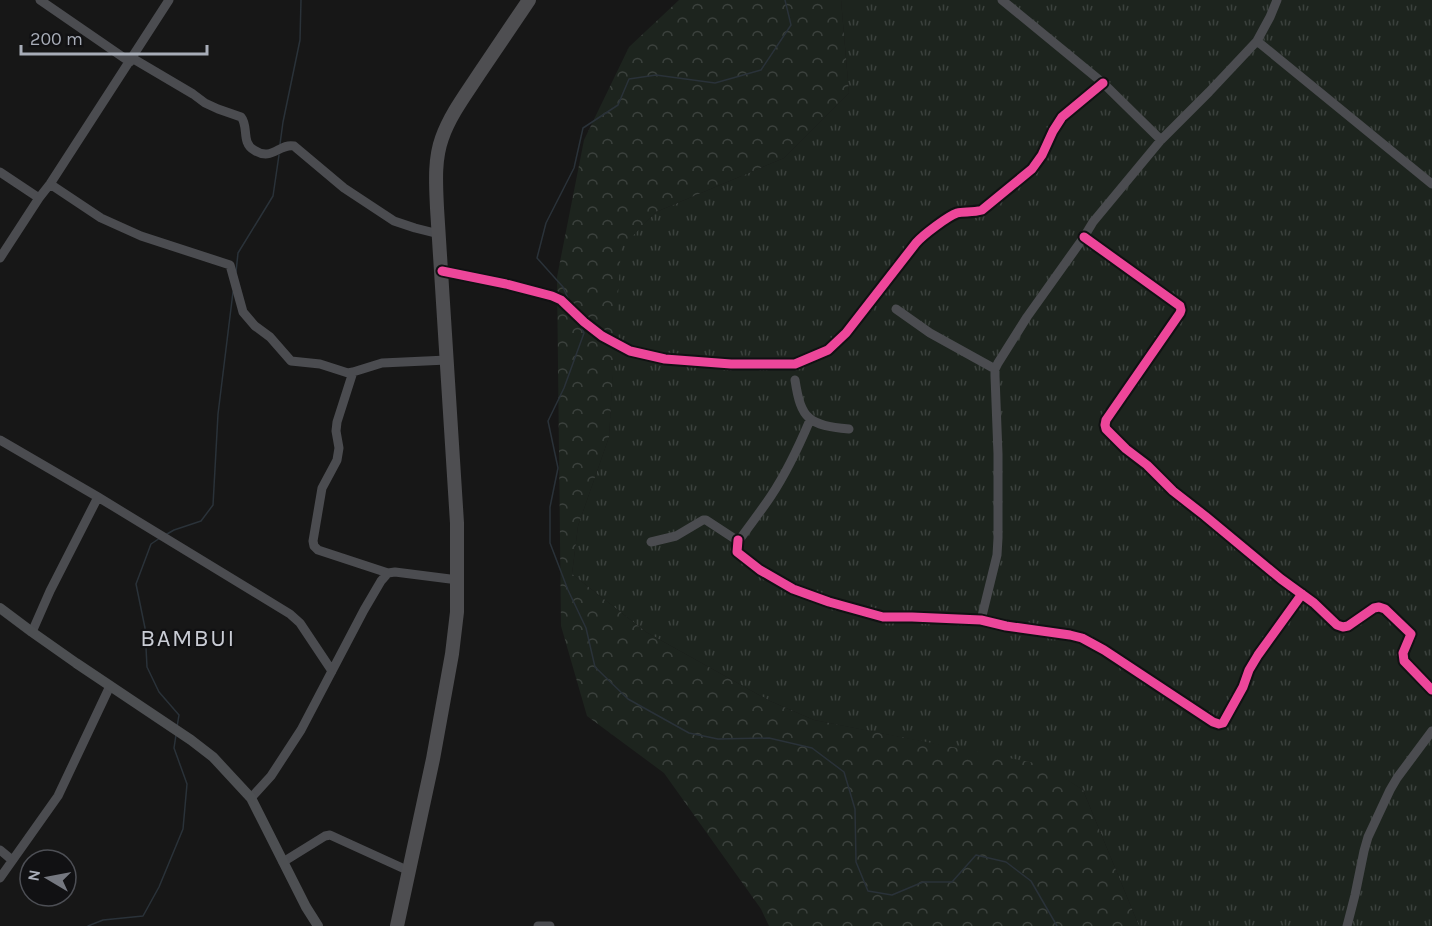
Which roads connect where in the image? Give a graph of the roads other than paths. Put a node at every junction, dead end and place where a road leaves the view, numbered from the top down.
1 (40, 0) edge
2 (169, 0) edge
3 (529, 0) edge
4 (1002, 0) edge
5 (1277, 0) edge
6 (1257, 41) junction
7 (131, 60) junction
8 (1103, 83) junction
9 (1161, 140) junction
10 (0, 172) edge
11 (50, 184) junction
12 (1432, 184) edge
13 (39, 198) junction
14 (439, 234) junction
15 (1084, 237) junction
16 (0, 258) edge
17 (442, 271) junction
18 (896, 309) dead end
19 (447, 360) junction
20 (995, 369) junction
21 (353, 372) junction
22 (795, 380) dead end
23 (810, 420) junction
24 (849, 429) dead end
25 (0, 440) edge
26 (98, 497) junction
27 (738, 540) junction
28 (651, 542) dead end
29 (388, 573) junction
30 (458, 580) junction
31 (1302, 594) junction
32 (0, 608) edge
33 (981, 620) junction
34 (32, 632) junction
35 (332, 671) junction
36 (110, 686) junction
37 (1432, 690) edge
38 (1432, 731) edge
39 (251, 798) junction
40 (0, 850) edge
41 (12, 860) junction
42 (283, 861) junction
43 (409, 871) junction
44 (0, 878) edge
45 (401, 925) edge
46 (318, 926) edge
47 (538, 926) edge
48 (549, 926) edge
49 (1347, 926) edge

1 - 7 street
2 - 7 street
3 - 14 highway
4 - 8 street
5 - 6 street
6 - 9 street
6 - 12 street
7 - 11 street
7 - 14 street
8 - 9 street
8 - 17 street
9 - 15 street
10 - 13 street
11 - 13 street
11 - 21 street
13 - 16 street
14 - 17 highway
15 - 20 street
15 - 31 street
17 - 19 highway
18 - 20 street
19 - 21 street
19 - 30 highway
20 - 33 street
21 - 29 street
22 - 23 street
23 - 24 street
23 - 27 street
25 - 26 street
26 - 34 street
26 - 35 street
27 - 28 street
27 - 33 street
29 - 30 street
29 - 35 street
30 - 43 highway
31 - 33 street
31 - 37 street
32 - 34 main road
34 - 36 main road
35 - 39 street
36 - 39 main road
36 - 41 street
38 - 49 street
39 - 42 main road
40 - 41 street
41 - 44 street
42 - 43 street
42 - 46 main road
43 - 45 highway
47 - 48 street

